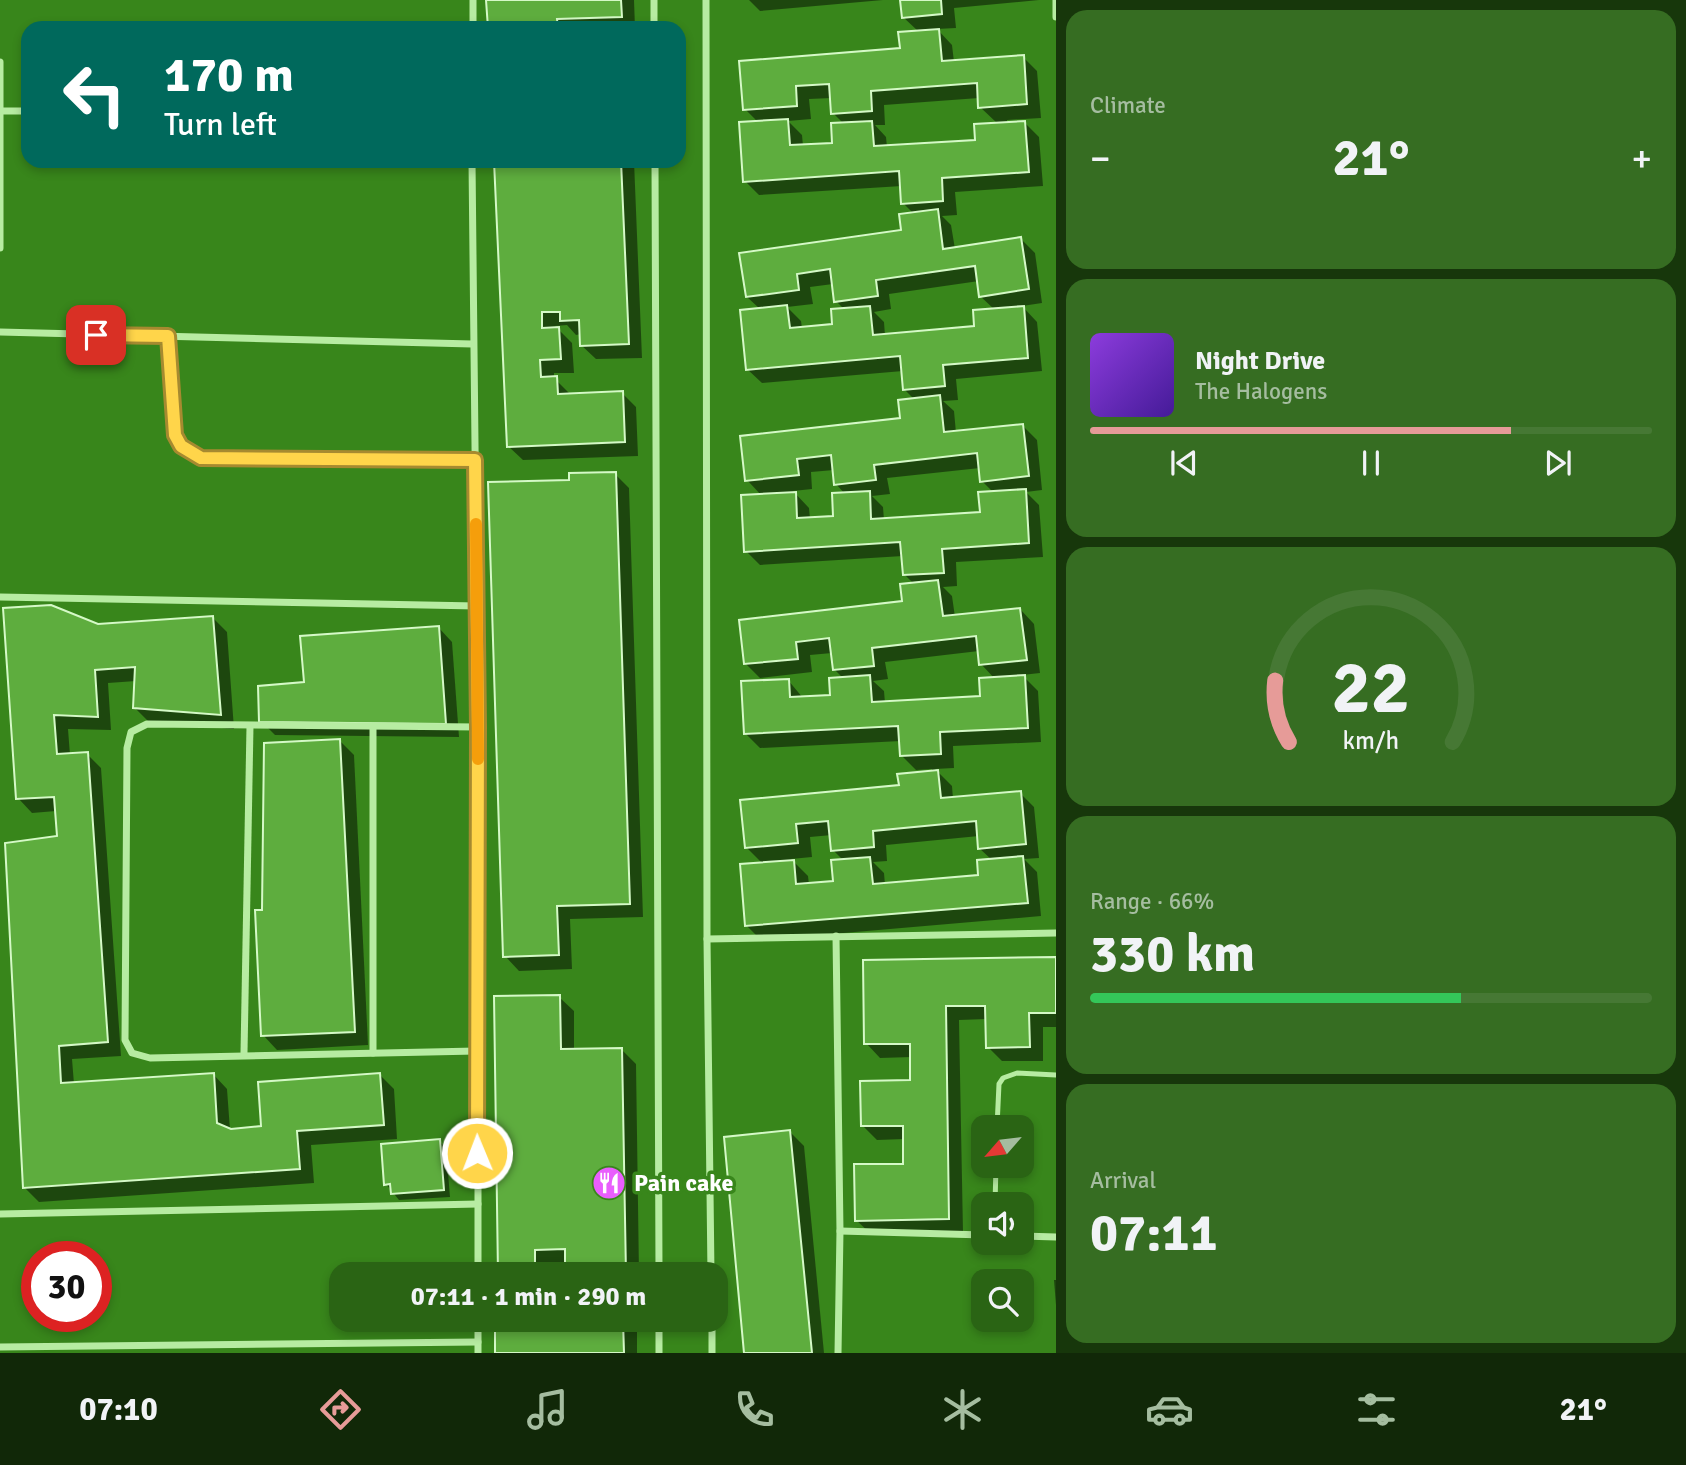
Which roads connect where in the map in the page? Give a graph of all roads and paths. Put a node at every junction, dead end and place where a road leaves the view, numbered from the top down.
1 (473, 0) edge
2 (654, 0) edge
3 (706, 0) edge
4 (1056, 0) edge
5 (1056, 17) edge
6 (472, 21) edge
7 (654, 21) edge
8 (0, 62) edge
9 (1, 111) edge
10 (21, 111) edge
11 (472, 168) edge
12 (655, 168) edge
13 (0, 233) edge
14 (0, 248) edge
15 (0, 332) edge
16 (168, 336) junction
17 (472, 344) junction
18 (475, 460) junction
19 (0, 597) edge
20 (477, 606) junction
21 (250, 726) junction
22 (373, 726) junction
23 (478, 727) junction
24 (1056, 933) edge
25 (836, 936) junction
26 (707, 939) junction
27 (476, 1051) junction
28 (373, 1053) junction
29 (244, 1054) junction
30 (1056, 1075) edge
31 (998, 1115) edge
32 (478, 1205) junction
33 (0, 1214) edge
34 (840, 1231) junction
35 (971, 1235) edge
36 (1034, 1236) edge
37 (1056, 1237) edge
38 (478, 1262) edge
39 (659, 1262) edge
40 (711, 1262) edge
41 (478, 1332) edge
42 (659, 1332) edge
43 (712, 1332) edge
44 (478, 1342) junction
45 (0, 1347) edge
46 (478, 1353) edge
47 (659, 1353) edge
48 (712, 1353) edge
49 (838, 1353) edge

1 - 6 street
2 - 7 street
3 - 26 street
4 - 5 street
8 - 9 street
9 - 10 street
9 - 13 street
11 - 17 street
12 - 39 street
13 - 14 street
15 - 16 street
16 - 17 street
16 - 18 street
17 - 18 street
18 - 20 street
19 - 20 street
20 - 23 street
21 - 22 street
21 - 29 street
21 - 29 street
22 - 23 street
22 - 28 street
23 - 27 street
24 - 25 street
25 - 26 street
25 - 34 street
26 - 40 street
27 - 28 street
27 - 32 street
28 - 29 street
30 - 31 lane
32 - 33 street
32 - 38 street
34 - 35 street
34 - 49 street
36 - 37 street
41 - 44 street
42 - 47 street
43 - 48 street
44 - 45 street
44 - 46 street

